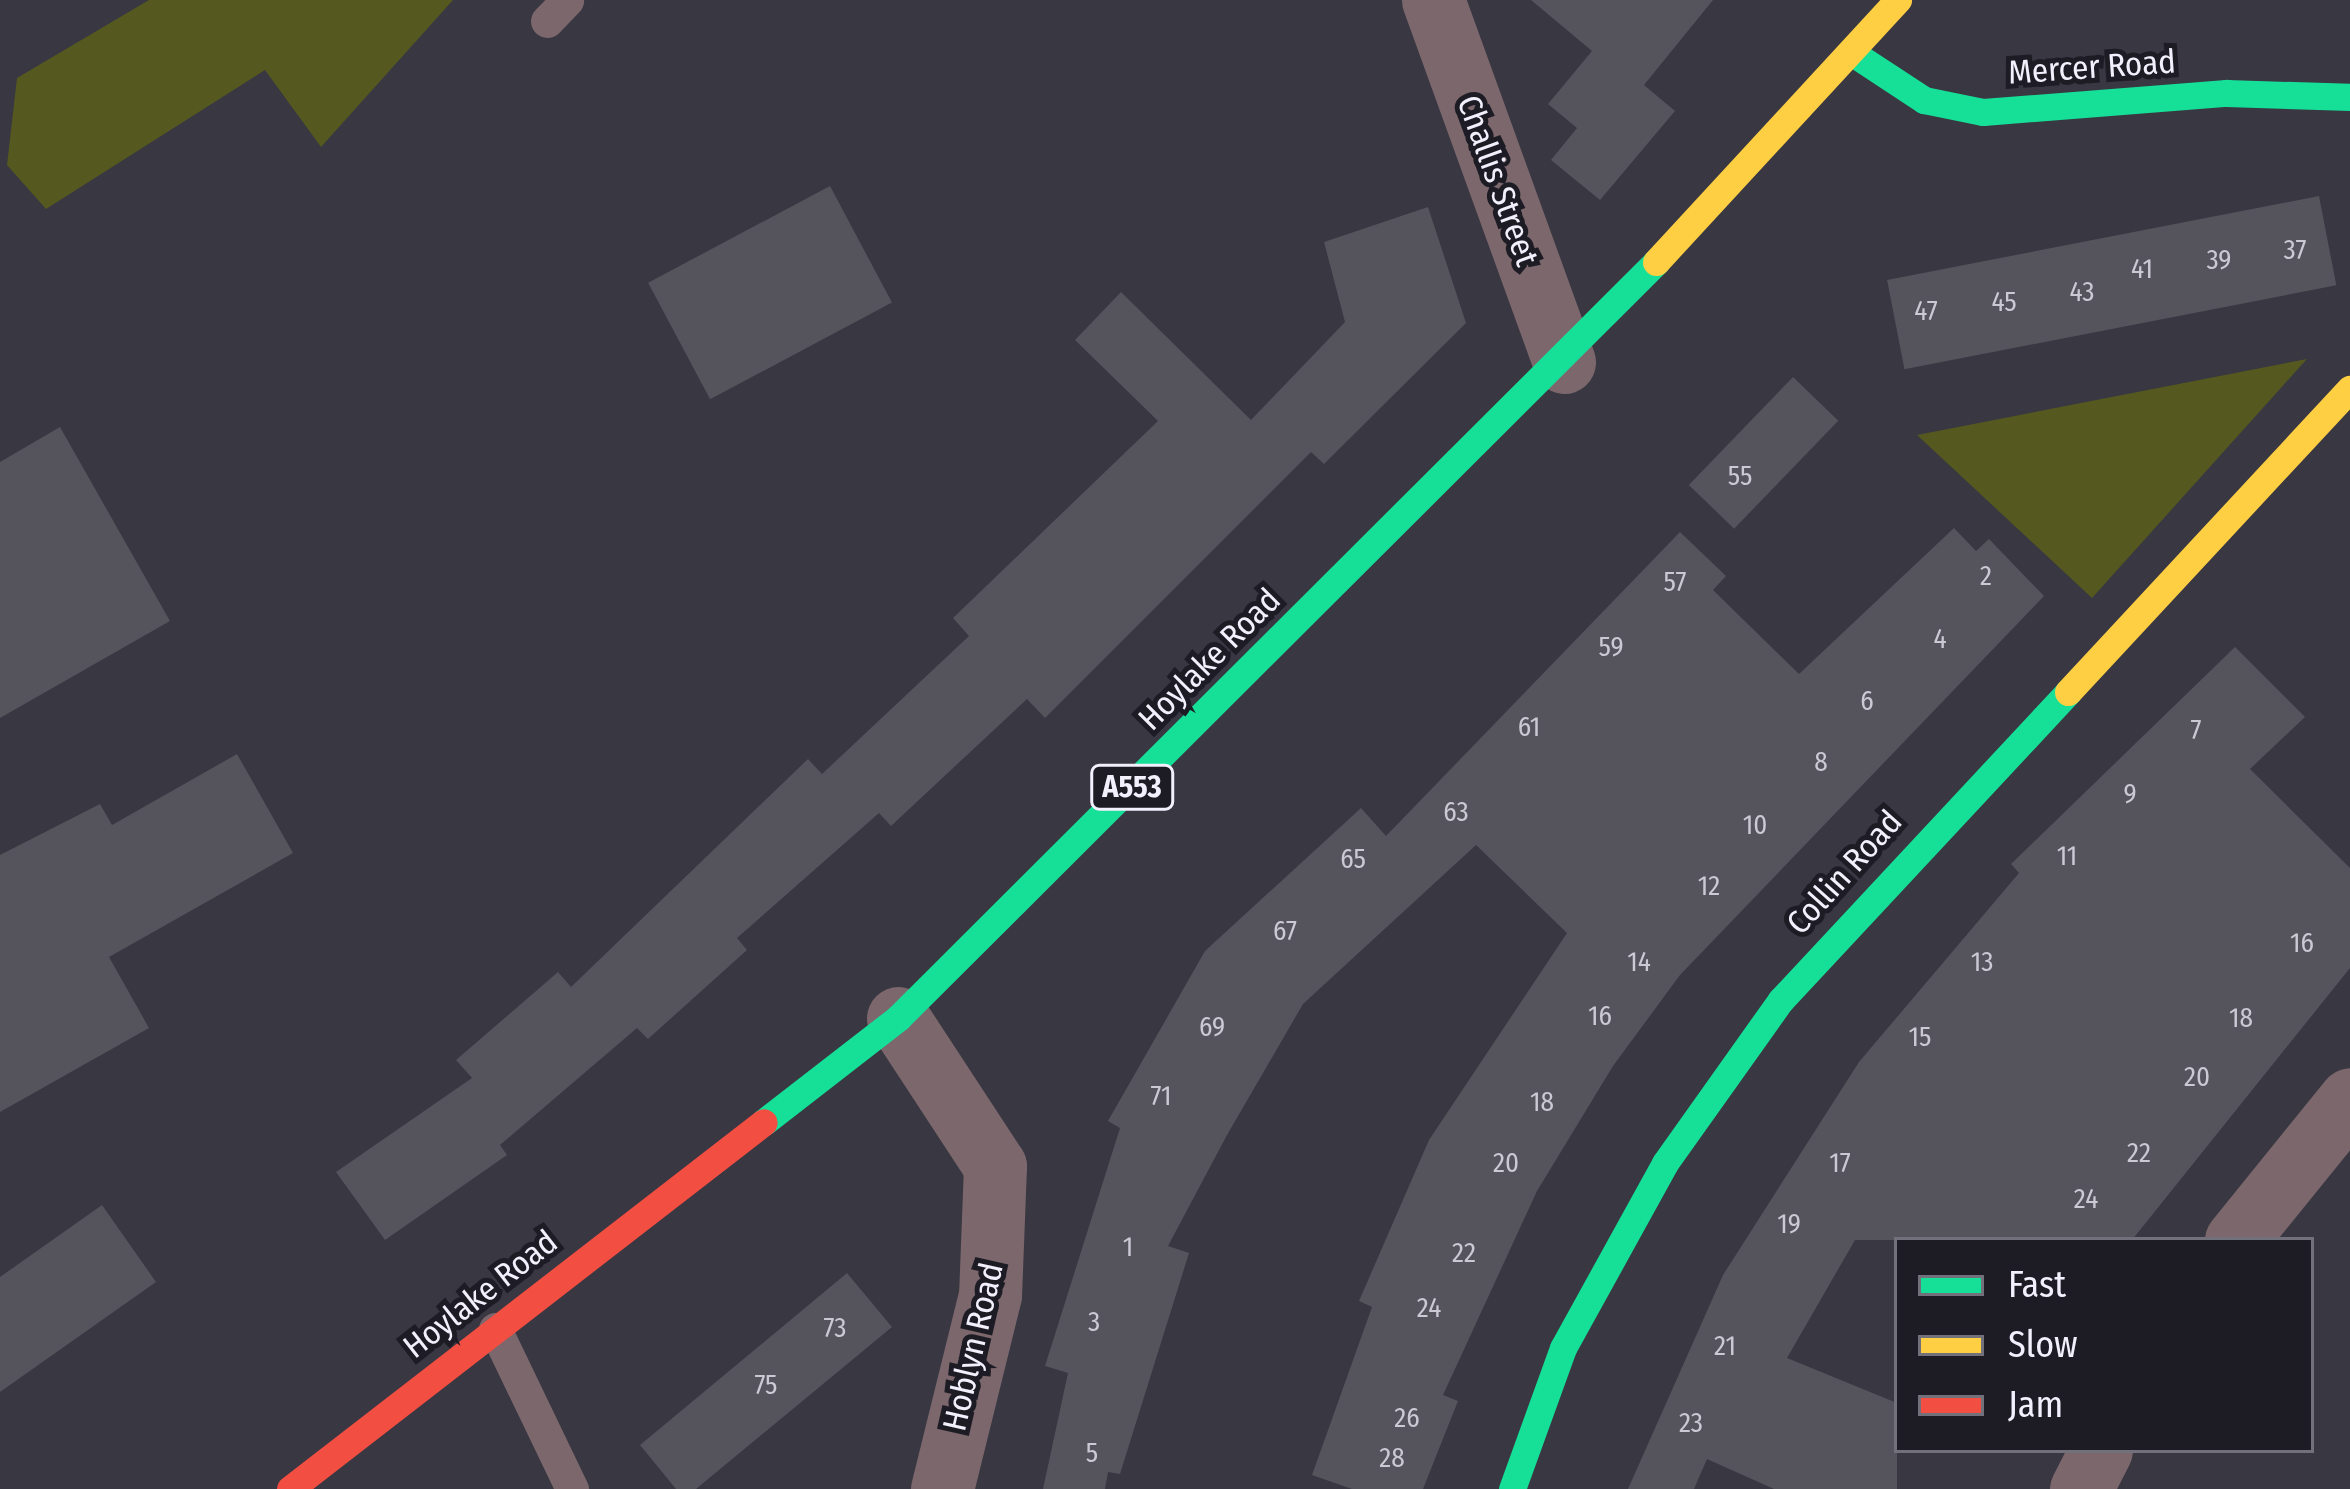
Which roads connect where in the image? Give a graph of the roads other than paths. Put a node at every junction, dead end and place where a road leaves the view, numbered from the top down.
1 (1433, 0) edge
2 (1898, 0) edge
3 (1854, 55) junction
4 (2350, 97) edge
5 (1564, 362) junction
6 (2350, 389) edge
7 (898, 1018) junction
8 (2350, 1099) edge
9 (2238, 1237) edge
10 (495, 1329) junction
11 (2099, 1453) edge
12 (290, 1489) edge
13 (572, 1489) edge
14 (942, 1489) edge
15 (1512, 1489) edge
16 (2080, 1489) edge

1 - 5 street, Challis Street
2 - 3 main road, Hoylake Road / A553
3 - 4 main road, Mercer Road
3 - 5 main road, Hoylake Road / A553
5 - 7 main road, Hoylake Road / A553
6 - 15 main road, Collin Road
7 - 10 main road, Hoylake Road / A553
7 - 14 street, Hoblyn Road
8 - 9 street
10 - 12 main road, Hoylake Road / A553
10 - 13 lane
11 - 16 street

